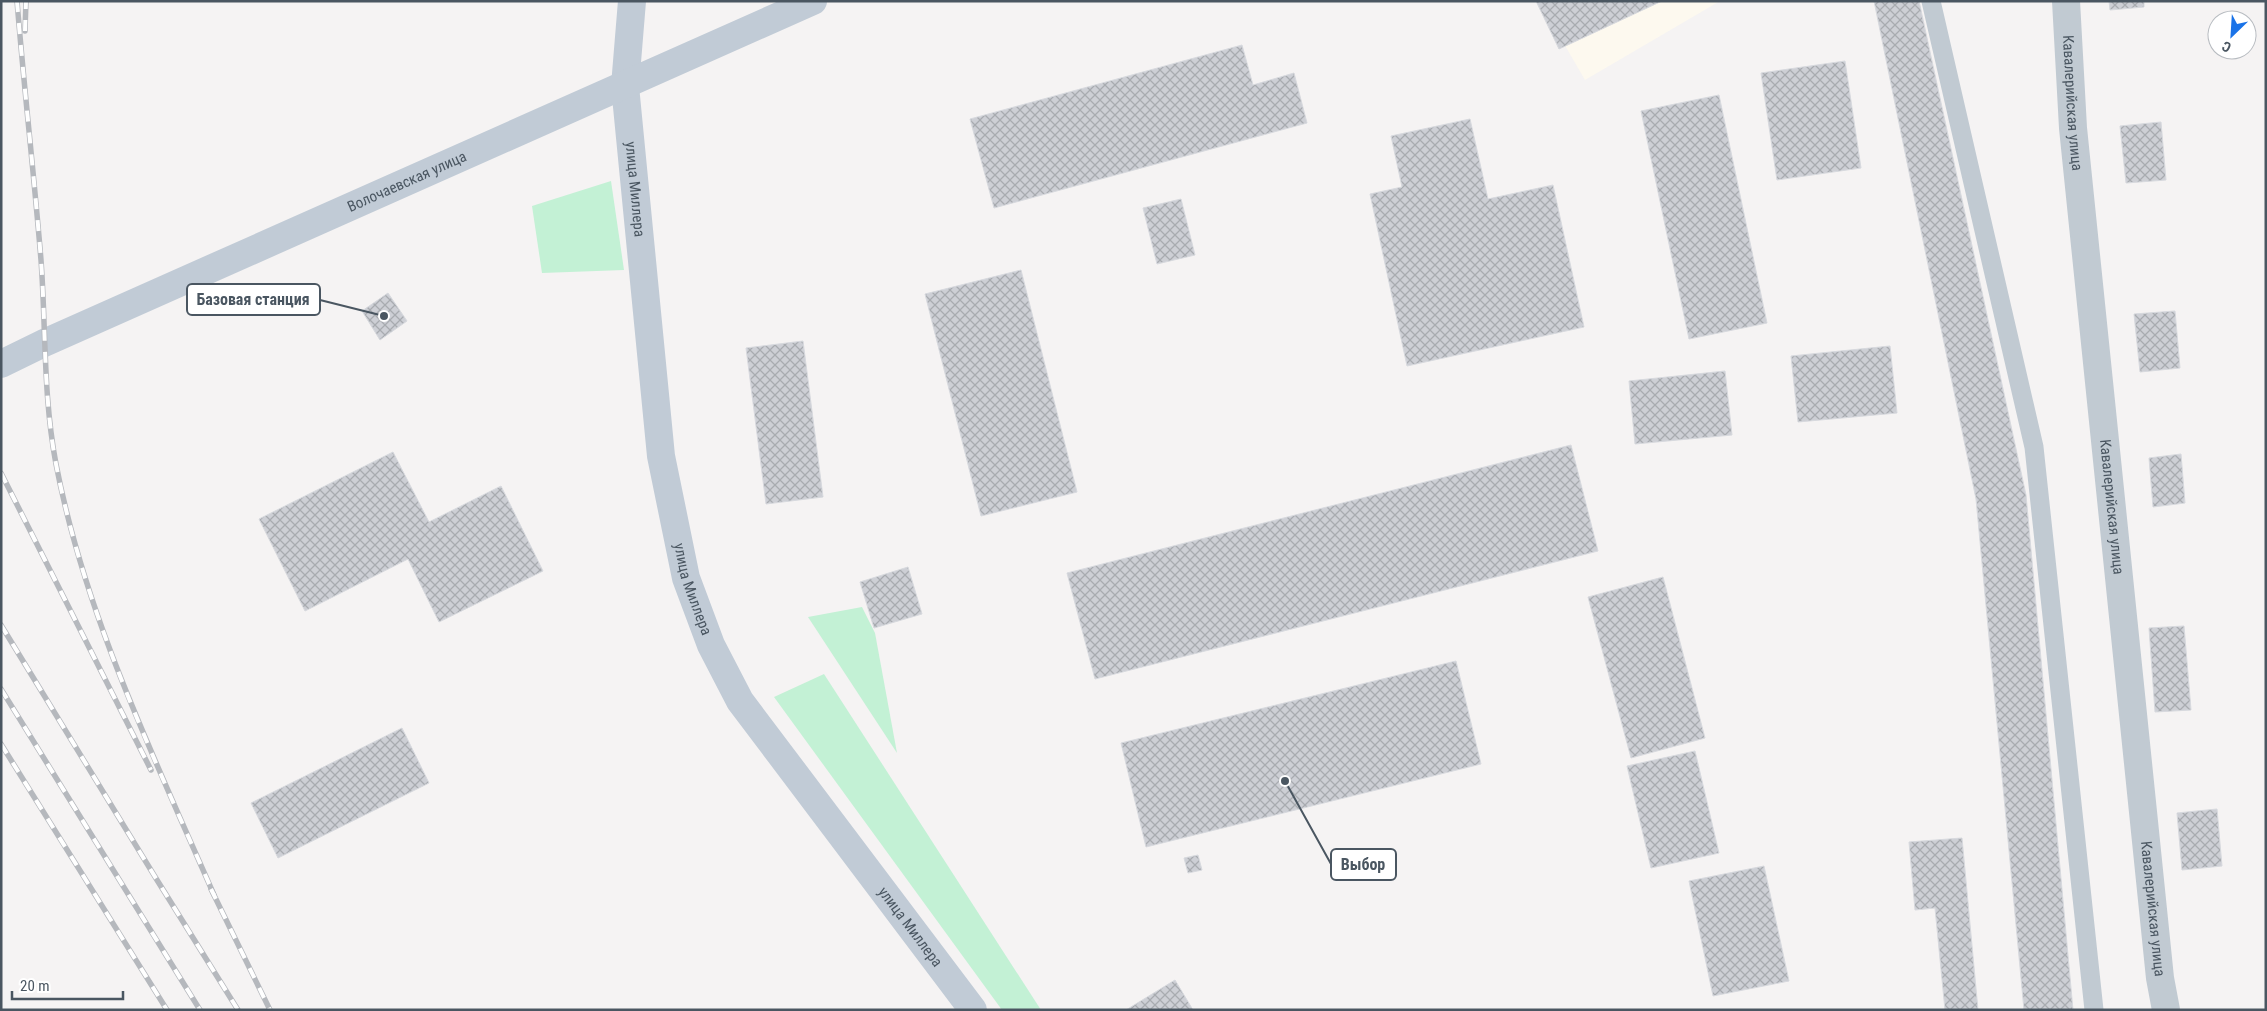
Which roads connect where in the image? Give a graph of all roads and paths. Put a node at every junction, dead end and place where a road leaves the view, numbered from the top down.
1 (632, 1) edge
2 (813, 1) edge
3 (1931, 1) edge
4 (2066, 1) edge
5 (626, 86) junction
6 (1, 364) edge
7 (972, 1010) edge
8 (2094, 1010) edge
9 (2166, 1010) edge

1 - 5 main road, улица Миллера
2 - 5 main road, Волочаевская улица
3 - 8 lane
4 - 9 street, Кавалерийская улица
5 - 6 main road, Волочаевская улица
5 - 7 main road, улица Миллера

